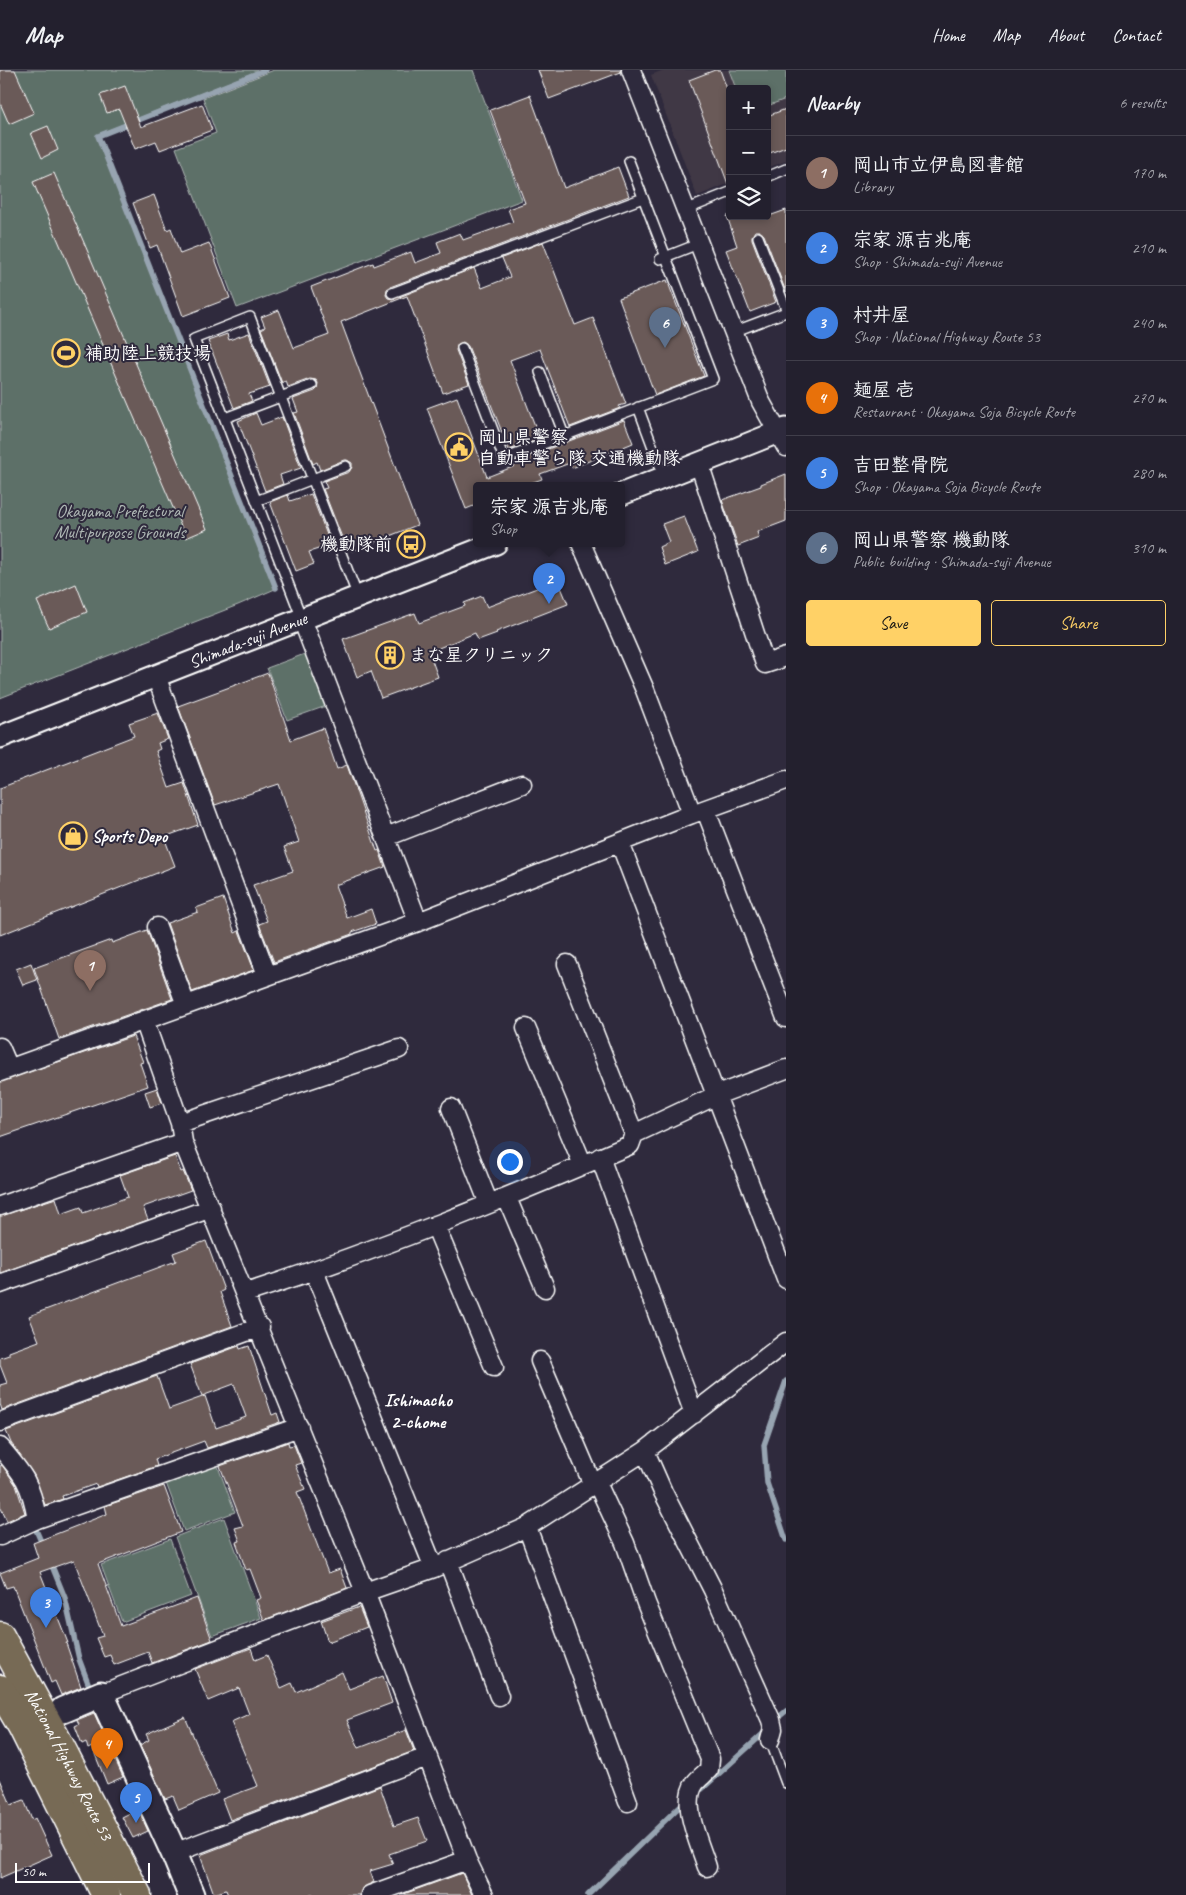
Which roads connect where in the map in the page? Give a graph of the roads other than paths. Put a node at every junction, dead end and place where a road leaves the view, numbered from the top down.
1 (630, 70) edge
2 (629, 161) dead end
3 (786, 169) edge
4 (771, 175) edge
5 (726, 194) edge
6 (643, 198) junction
7 (685, 210) junction
8 (758, 237) dead end
9 (698, 244) junction
10 (663, 258) junction
11 (392, 293) dead end
12 (786, 311) edge
13 (733, 332) junction
14 (462, 348) dead end
15 (540, 372) dead end
16 (312, 385) dead end
17 (281, 397) junction
18 (638, 407) junction
19 (225, 418) junction
20 (564, 436) junction
21 (783, 436) edge
22 (699, 463) junction
23 (346, 466) dead end
24 (664, 477) junction
25 (312, 479) junction
26 (625, 493) edge
27 (256, 501) junction
28 (486, 547) edge
29 (583, 547) edge
30 (358, 597) junction
31 (302, 619) junction
32 (786, 657) edge
33 (156, 676) junction
34 (0, 737) edge
35 (786, 780) edge
36 (522, 784) dead end
37 (699, 813) junction
38 (386, 837) junction
39 (620, 843) junction
40 (418, 922) junction
41 (157, 927) dead end
42 (567, 964) dead end
43 (267, 975) junction
44 (186, 1005) junction
45 (786, 1018) edge
46 (144, 1020) junction
47 (526, 1028) dead end
48 (0, 1047) edge
49 (399, 1049) dead end
50 (786, 1069) edge
51 (4, 1070) edge
52 (717, 1095) junction
53 (451, 1108) dead end
54 (180, 1123) junction
55 (634, 1134) junction
56 (183, 1142) junction
57 (600, 1157) junction
58 (583, 1165) junction
59 (507, 1198) junction
60 (489, 1204) junction
61 (0, 1206) edge
62 (211, 1208) junction
63 (435, 1225) junction
64 (314, 1272) junction
65 (786, 1278) edge
66 (0, 1284) edge
67 (545, 1288) dead end
68 (246, 1294) junction
69 (260, 1327) junction
70 (786, 1342) edge
71 (540, 1361) dead end
72 (494, 1367) dead end
73 (694, 1414) junction
74 (0, 1422) edge
75 (299, 1427) junction
76 (0, 1447) edge
77 (646, 1451) junction
78 (595, 1484) junction
79 (38, 1519) junction
80 (527, 1527) junction
81 (0, 1536) edge
82 (441, 1565) junction
83 (366, 1592) junction
84 (0, 1636) edge
85 (6, 1663) edge
86 (0, 1689) edge
87 (101, 1694) junction
88 (499, 1696) dead end
89 (43, 1718) junction
90 (770, 1740) joint
91 (427, 1757) junction
92 (786, 1783) edge
93 (628, 1802) dead end
94 (174, 1853) junction
95 (467, 1860) junction
96 (707, 1866) dead end
97 (374, 1894) edge
98 (106, 1895) edge
99 (137, 1895) edge
100 (191, 1895) edge
101 (484, 1895) edge

1 - 7 street
2 - 6 lane
3 - 4 lane
5 - 7 lane
6 - 10 lane
6 - 11 lane
7 - 9 street
8 - 12 lane
9 - 10 lane
9 - 13 street
10 - 18 lane
12 - 13 lane
13 - 21 street
14 - 20 lane
15 - 20 lane
16 - 17 lane
17 - 19 lane
17 - 19 lane
17 - 25 lane
18 - 20 lane
18 - 24 lane
19 - 27 lane
21 - 22 street
22 - 24 street
22 - 32 street
23 - 25 lane
24 - 26 street
25 - 27 lane
25 - 30 lane
27 - 31 lane
28 - 30 street, Shimada-suji Avenue
29 - 37 street
30 - 31 street, Shimada-suji Avenue
31 - 33 street, Shimada-suji Avenue
31 - 38 street
33 - 34 street, Shimada-suji Avenue
33 - 43 street
35 - 37 street
36 - 38 street
37 - 39 street
37 - 45 street
38 - 40 street
39 - 40 street
39 - 52 street
40 - 43 street
41 - 44 street
42 - 55 street
43 - 44 street
44 - 46 street
46 - 51 street
46 - 54 street
47 - 58 street
48 - 51 street
49 - 54 street
50 - 52 street
52 - 55 street
52 - 65 street
53 - 60 street
54 - 56 street
55 - 57 street
56 - 61 street
56 - 62 street
57 - 58 street
57 - 73 street
58 - 59 street
59 - 60 street
59 - 67 street
60 - 63 street
62 - 66 street
62 - 68 street
63 - 64 street
63 - 72 street
64 - 68 street
64 - 82 street
68 - 69 street
69 - 74 street
69 - 75 street
70 - 73 street
71 - 78 street
73 - 77 street
75 - 79 street
75 - 83 street
76 - 79 street
77 - 78 street
77 - 90 street
78 - 80 street
78 - 96 street
79 - 81 street
80 - 82 street
80 - 93 street
82 - 83 street
82 - 88 street
83 - 87 street
83 - 91 street
84 - 85 highway, National Highway Route 53
85 - 89 highway, National Highway Route 53
86 - 89 highway, National Highway Route 53
87 - 89 main road
87 - 94 main road
89 - 98 highway, National Highway Route 53
89 - 99 highway, National Highway Route 53
90 - 92 lane
91 - 94 street
91 - 95 street
94 - 100 main road
95 - 97 street
95 - 101 street

